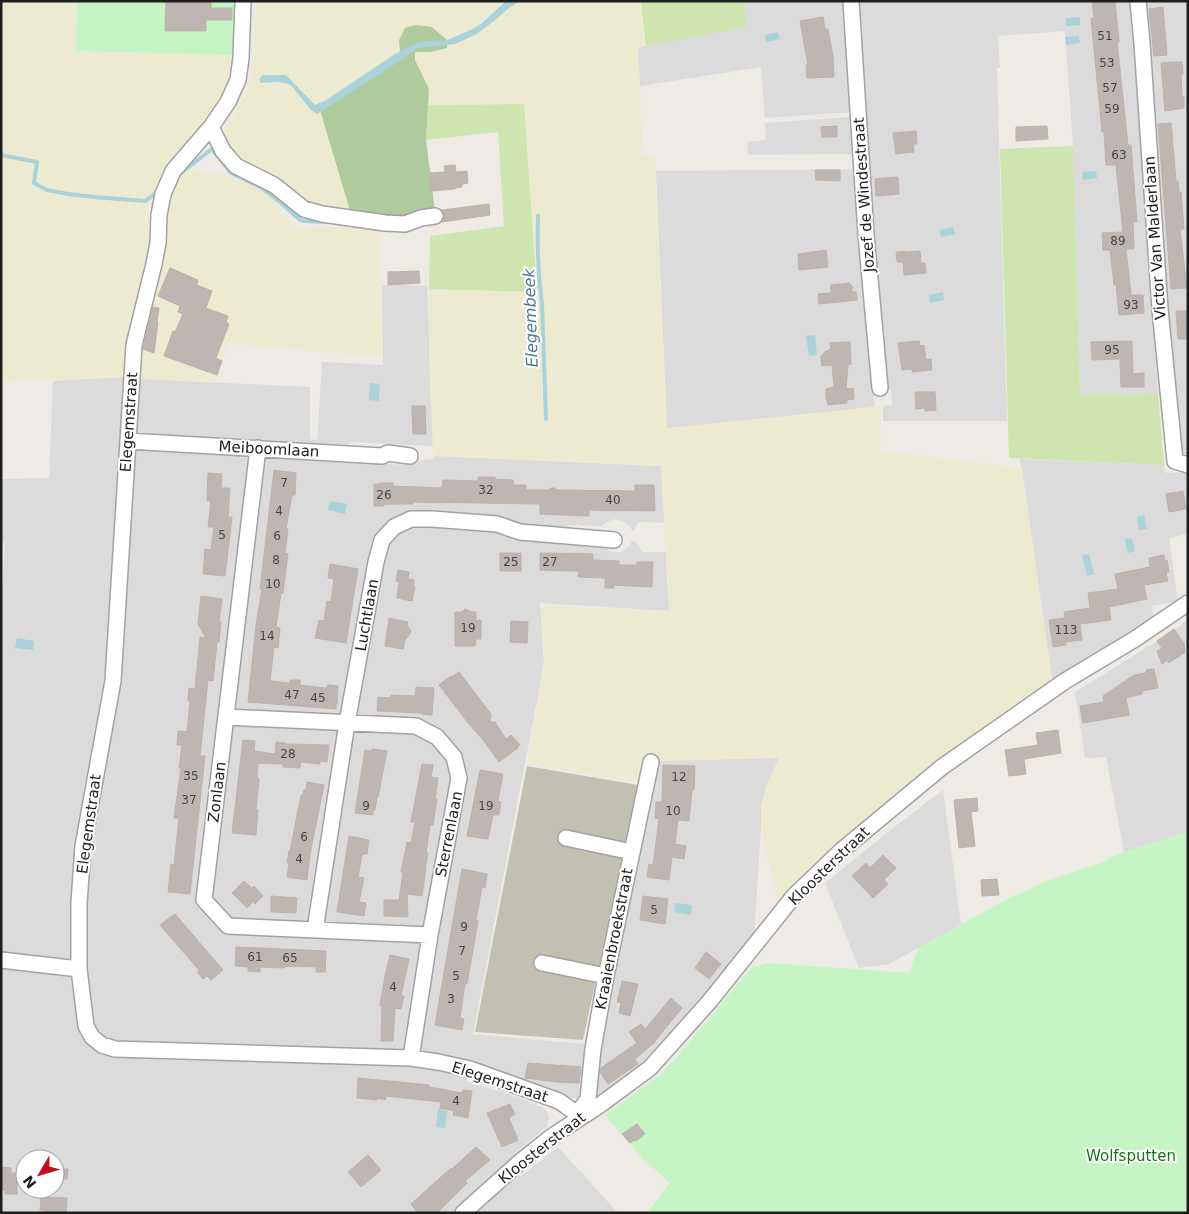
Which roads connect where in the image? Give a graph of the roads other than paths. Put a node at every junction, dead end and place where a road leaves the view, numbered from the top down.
1 (243, 1) edge
2 (851, 1) edge
3 (1138, 1) edge
4 (211, 127) junction
5 (435, 216) dead end
6 (880, 388) dead end
7 (128, 441) junction
8 (258, 448) junction
9 (410, 456) dead end
10 (1188, 465) edge
11 (614, 540) dead end
12 (1188, 603) edge
13 (226, 717) junction
14 (347, 723) junction
15 (651, 762) dead end
16 (566, 838) dead end
17 (632, 852) junction
18 (315, 930) junction
19 (430, 935) junction
20 (1, 960) edge
21 (542, 962) dead end
22 (79, 969) junction
23 (606, 976) junction
24 (411, 1058) junction
25 (578, 1116) junction
26 (463, 1213) edge

1 - 4 street, Elegemstraat
2 - 6 street, Jozef de Windestraat
3 - 10 street, Victor Van Malderlaan
4 - 5 street
4 - 7 street, Elegemstraat
7 - 8 street, Meiboomlaan
7 - 22 street, Elegemstraat
8 - 9 street, Meiboomlaan
8 - 13 street, Zonlaan
11 - 14 street, Luchtlaan
12 - 25 street, Kloosterstraat
13 - 14 street, Sterrenlaan
13 - 18 street, Zonlaan
14 - 18 street, Luchtlaan
14 - 19 street, Sterrenlaan
15 - 17 street, Kraaienbroekstraat
16 - 17 street
17 - 23 street, Kraaienbroekstraat
18 - 19 street, Zonlaan
19 - 24 street, Sterrenlaan
20 - 22 street
21 - 23 street
22 - 24 street, Elegemstraat
23 - 25 street, Kraaienbroekstraat
24 - 25 street, Elegemstraat
25 - 26 street, Kloosterstraat

